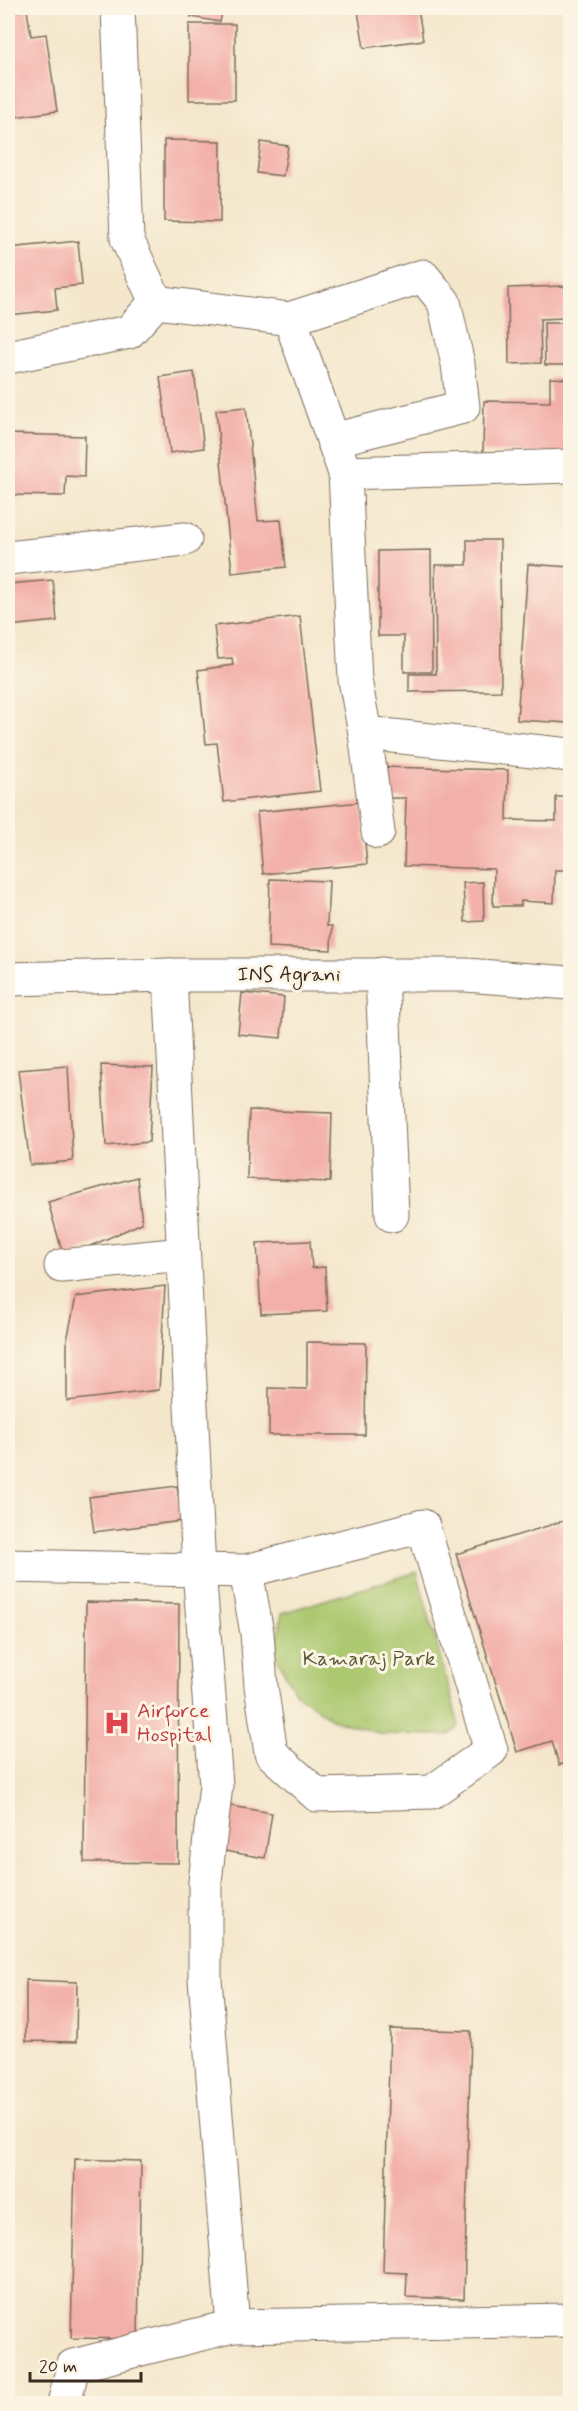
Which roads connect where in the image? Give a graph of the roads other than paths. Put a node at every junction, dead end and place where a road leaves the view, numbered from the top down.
1 (118, 8) edge
2 (156, 302) junction
3 (289, 319) junction
4 (8, 357) edge
5 (333, 440) junction
6 (570, 466) edge
7 (345, 473) junction
8 (185, 539) dead end
9 (8, 558) edge
10 (365, 733) junction
11 (570, 755) edge
12 (378, 832) dead end
13 (382, 974) junction
14 (170, 975) junction
15 (8, 979) edge
16 (570, 983) edge
17 (392, 1215) dead end
18 (183, 1254) junction
19 (61, 1266) dead end
20 (8, 1566) edge
21 (198, 1570) junction
22 (246, 1571) junction
23 (570, 2320) edge
24 (233, 2326) junction
25 (64, 2403) edge

1 - 2 street
2 - 3 street
2 - 4 street
3 - 5 street
3 - 5 street
5 - 7 street
6 - 7 street
7 - 10 street
8 - 9 street
10 - 11 street
10 - 12 street
13 - 14 street, INS Agrani
13 - 16 street, INS Agrani
13 - 17 street
14 - 15 street, INS Agrani
14 - 18 street
18 - 19 street
18 - 21 street
20 - 21 street
21 - 22 street
21 - 24 street
22 - 22 street
23 - 24 street
24 - 25 street

